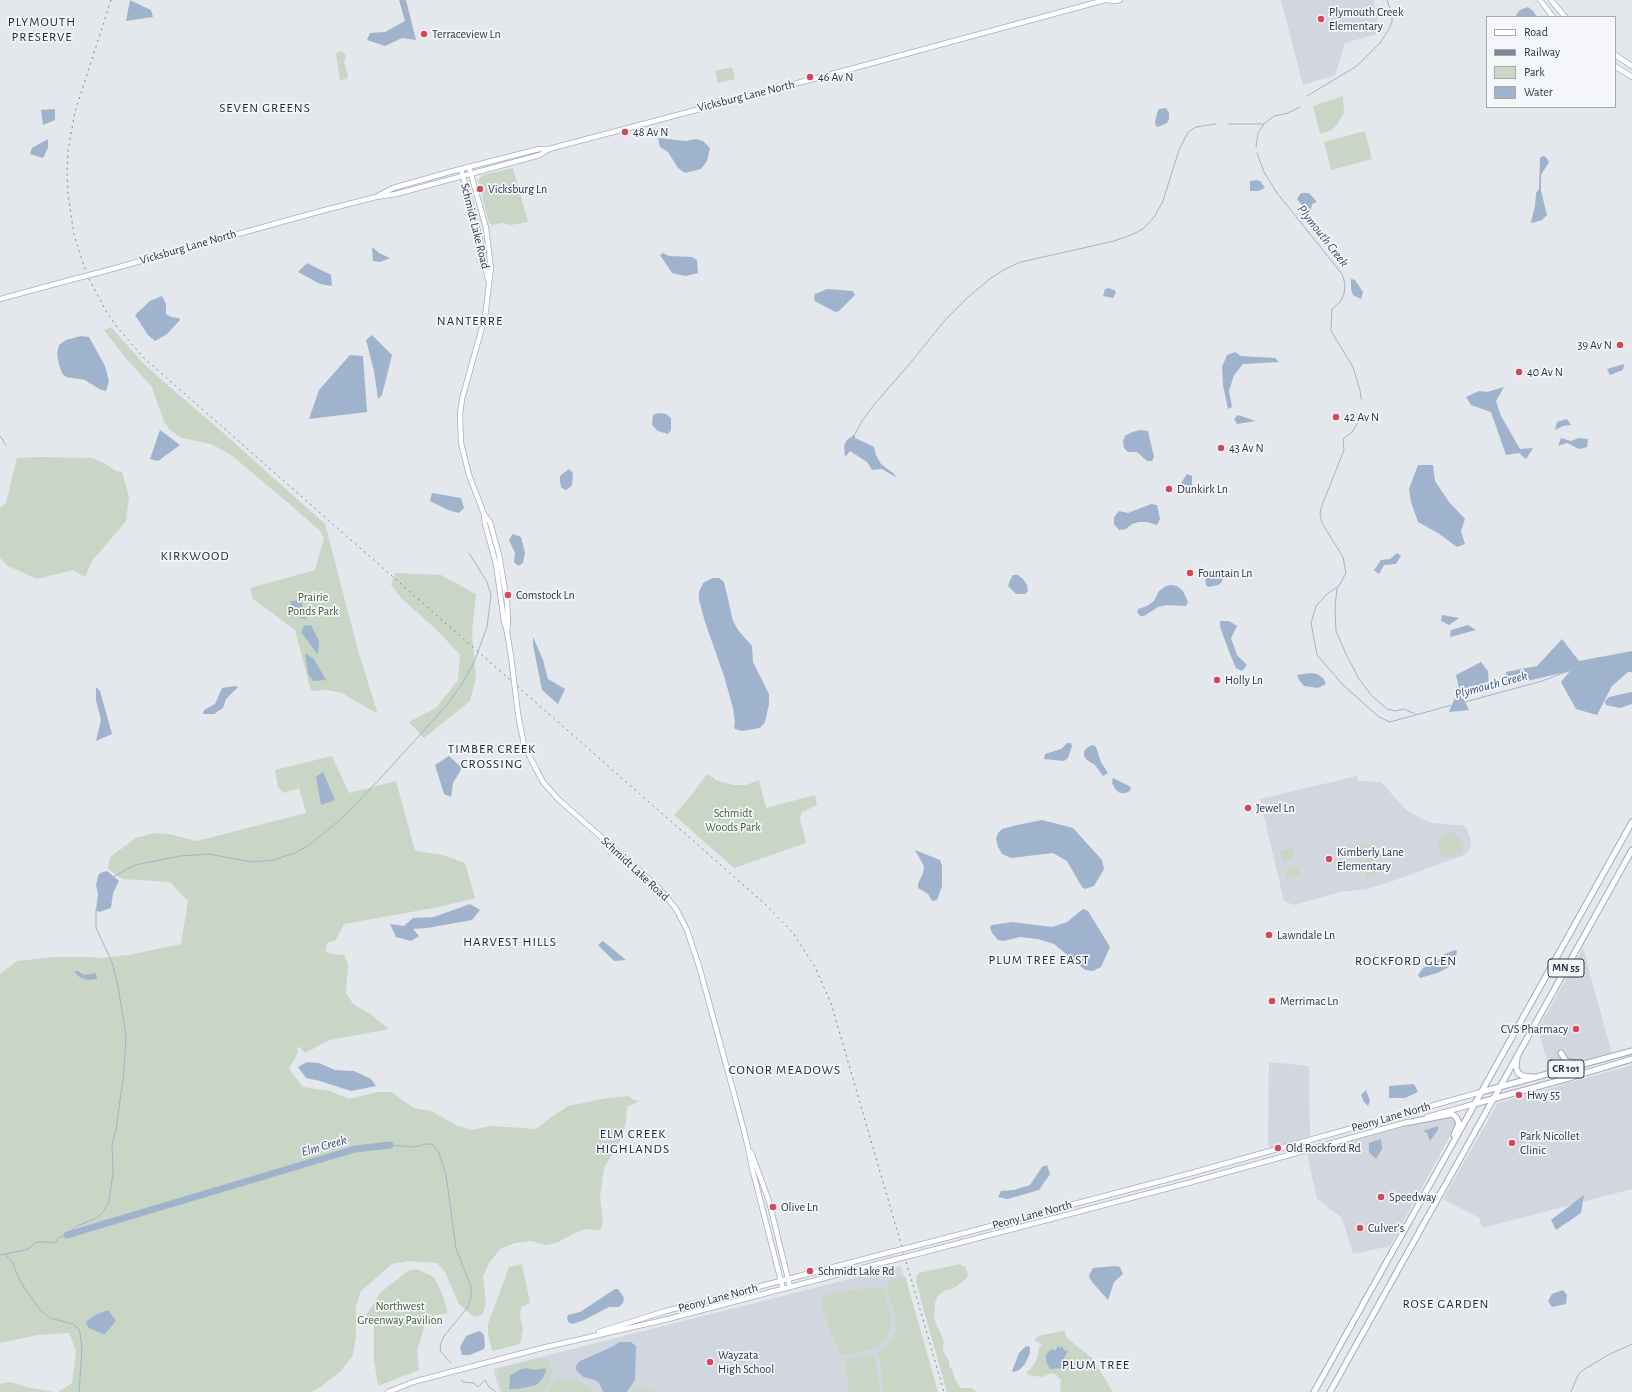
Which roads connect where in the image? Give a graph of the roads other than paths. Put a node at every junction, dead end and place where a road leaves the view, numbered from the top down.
1 (1106, 0) edge
2 (1120, 0) edge
3 (1540, 0) edge
4 (1551, 0) edge
5 (1552, 16) edge
6 (1564, 16) edge
7 (1616, 56) edge
8 (1632, 66) edge
9 (1616, 67) edge
10 (1632, 77) edge
11 (549, 149) junction
12 (469, 167) junction
13 (461, 169) junction
14 (471, 174) junction
15 (463, 176) junction
16 (376, 197) junction
17 (489, 282) junction
18 (0, 299) edge
19 (484, 514) junction
20 (500, 594) junction
21 (507, 602) junction
22 (507, 632) junction
23 (1632, 822) edge
24 (1632, 850) edge
25 (1632, 1051) edge
26 (1561, 1053) dead end
27 (1518, 1054) junction
28 (1632, 1059) edge
29 (1583, 1064) junction
30 (1537, 1077) junction
31 (1500, 1087) junction
32 (1481, 1092) junction
33 (1493, 1099) junction
34 (1474, 1104) junction
35 (1405, 1124) junction
36 (748, 1147) junction
37 (1437, 1171) junction
38 (788, 1279) junction
39 (781, 1281) junction
40 (790, 1288) junction
41 (783, 1289) junction
42 (582, 1338) junction
43 (388, 1392) edge
44 (1314, 1392) edge
45 (1330, 1392) edge

1 - 2 main road, Vicksburg Lane North
1 - 11 main road, Vicksburg Lane North
3 - 5 main road
4 - 6 main road
7 - 8 main road
9 - 10 main road
11 - 12 main road, Vicksburg Lane North
11 - 14 main road, Vicksburg Lane North
12 - 13 main road, Vicksburg Lane North
12 - 14 main road, Schmidt Lake Road
13 - 15 main road, Schmidt Lake Road
13 - 16 main road, Vicksburg Lane North
14 - 15 main road, Vicksburg Lane North
14 - 17 main road, Schmidt Lake Road
15 - 16 main road, Vicksburg Lane North
15 - 17 main road, Schmidt Lake Road
16 - 18 main road, Vicksburg Lane North, bridge
17 - 19 main road, Schmidt Lake Road
19 - 20 main road, Schmidt Lake Road
19 - 21 main road, Schmidt Lake Road
20 - 21 main road
20 - 22 main road, Schmidt Lake Road
21 - 22 main road, Schmidt Lake Road
22 - 36 main road, Schmidt Lake Road, bridge
23 - 32 main road, MN 55
24 - 27 main road, MN 55
25 - 29 main road, CR 101
26 - 29 main road
27 - 30 main road
27 - 31 main road, MN 55
28 - 33 main road, CR 101
29 - 30 main road, CR 101
30 - 31 main road, CR 101
31 - 32 main road, CR 101
31 - 33 main road, MN 55
32 - 34 main road, MN 55
32 - 38 main road, Peony Lane North, bridge
33 - 34 main road, CR 101
33 - 45 main road, MN 55
34 - 35 main road, Peony Lane North
34 - 37 main road, MN 55
35 - 37 main road
35 - 40 main road, Peony Lane North, bridge
36 - 38 main road, Schmidt Lake Road
36 - 39 main road, Schmidt Lake Road
37 - 44 main road, MN 55
38 - 39 main road, Peony Lane North
38 - 40 main road, Schmidt Lake Road
39 - 41 main road, Schmidt Lake Road
39 - 42 main road, Peony Lane North
40 - 41 main road, Peony Lane North
41 - 42 main road, Peony Lane North
42 - 43 main road, Peony Lane North

